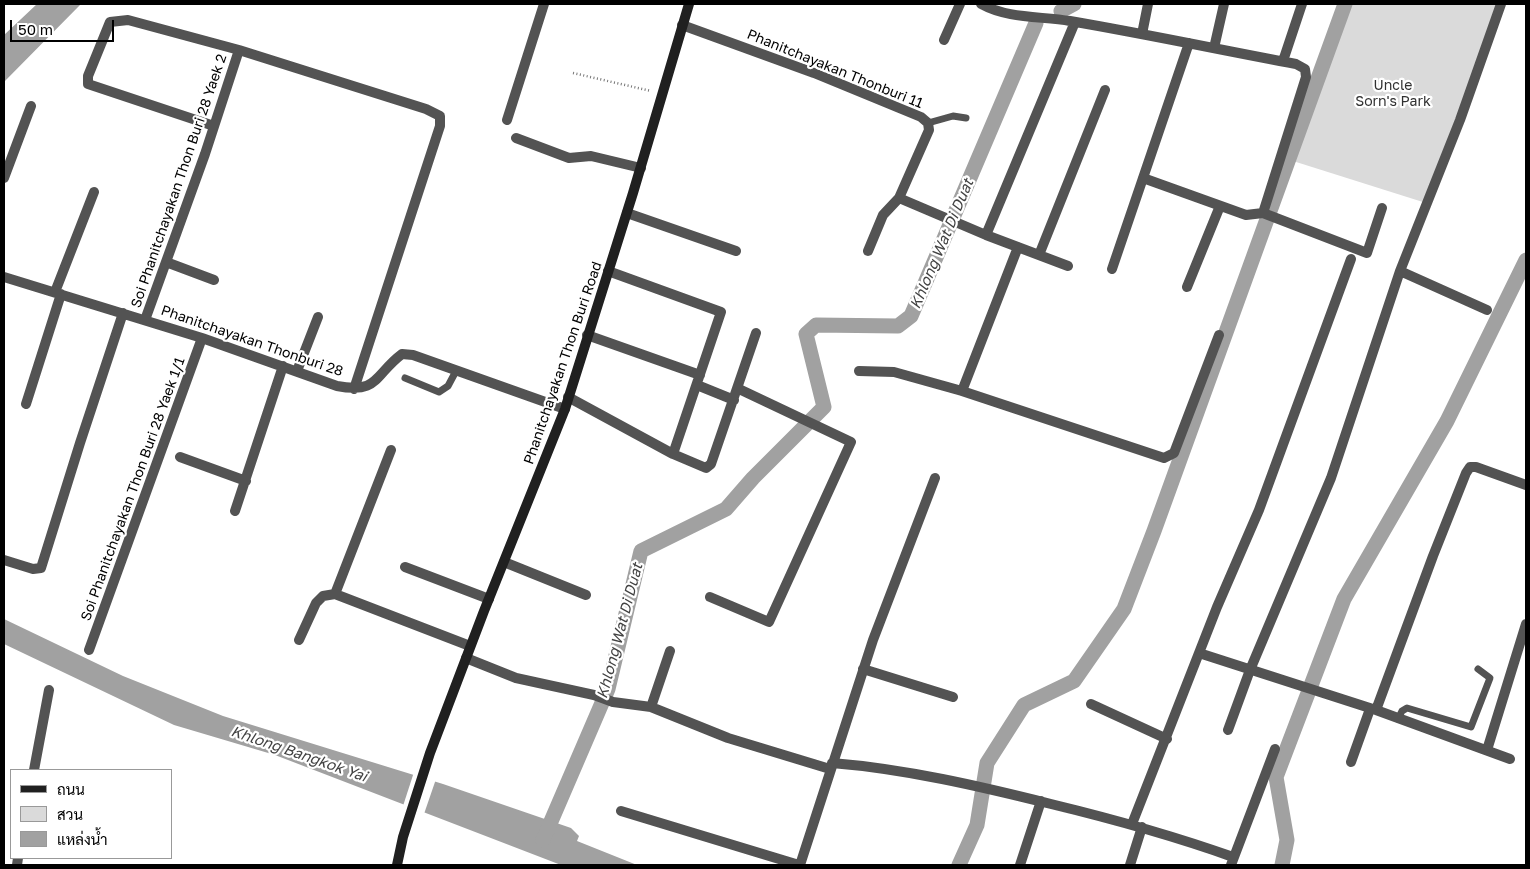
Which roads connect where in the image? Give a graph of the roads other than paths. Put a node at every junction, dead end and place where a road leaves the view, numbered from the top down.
1 (544, 4) edge
2 (689, 4) edge
3 (960, 4) edge
4 (980, 4) edge
5 (1148, 4) edge
6 (1224, 4) edge
7 (1302, 4) edge
8 (1501, 4) edge
9 (1075, 22) junction
10 (682, 25) junction
11 (1142, 34) junction
12 (944, 40) dead end
13 (1189, 43) junction
14 (1214, 48) junction
15 (239, 50) junction
16 (1283, 61) junction
17 (1105, 90) dead end
18 (31, 106) dead end
19 (966, 118) dead end
20 (507, 120) dead end
21 (928, 123) junction
22 (214, 126) junction
23 (516, 138) dead end
24 (640, 168) junction
25 (4, 178) edge
26 (1142, 178) junction
27 (94, 192) dead end
28 (899, 198) junction
29 (1220, 206) junction
30 (1382, 208) dead end
31 (627, 213) junction
32 (1269, 214) junction
33 (986, 235) junction
34 (1018, 247) junction
35 (736, 250) dead end
36 (868, 250) dead end
37 (1039, 255) junction
38 (1351, 259) dead end
39 (166, 262) junction
40 (1068, 266) dead end
41 (1112, 269) dead end
42 (608, 271) junction
43 (1400, 271) junction
44 (4, 277) edge
45 (214, 280) dead end
46 (1187, 287) dead end
47 (58, 293) junction
48 (1487, 310) dead end
49 (123, 313) junction
50 (318, 317) dead end
51 (145, 320) junction
52 (756, 333) dead end
53 (587, 335) junction
54 (1219, 335) dead end
55 (202, 338) junction
56 (283, 366) junction
57 (297, 371) junction
58 (456, 371) junction
59 (859, 371) dead end
60 (405, 378) dead end
61 (698, 380) junction
62 (354, 389) junction
63 (738, 389) junction
64 (962, 391) junction
65 (568, 397) junction
66 (734, 400) junction
67 (26, 404) dead end
68 (565, 409) junction
69 (391, 450) dead end
70 (673, 454) junction
71 (180, 457) dead end
72 (935, 478) dead end
73 (246, 481) junction
74 (1526, 485) edge
75 (235, 511) dead end
76 (4, 560) edge
77 (504, 562) junction
78 (405, 567) dead end
79 (335, 594) junction
80 (586, 595) dead end
81 (710, 597) dead end
82 (489, 599) junction
83 (1526, 624) edge
84 (300, 640) dead end
85 (470, 646) junction
86 (89, 650) dead end
87 (670, 651) dead end
88 (1199, 653) junction
89 (466, 658) junction
90 (863, 669) junction
91 (1478, 669) dead end
92 (1250, 670) junction
93 (48, 690) dead end
94 (953, 697) dead end
95 (1091, 704) dead end
96 (651, 708) junction
97 (1373, 709) junction
98 (1398, 719) junction
99 (1228, 730) dead end
100 (1167, 739) junction
101 (1275, 749) dead end
102 (1487, 750) junction
103 (1510, 759) dead end
104 (1351, 762) dead end
105 (831, 766) junction
106 (34, 769) edge
107 (1041, 801) junction
108 (621, 811) dead end
109 (1137, 826) junction
110 (1232, 861) edge
111 (397, 865) edge
112 (800, 865) edge
113 (1020, 865) edge
114 (1130, 865) edge

1 - 20 street
2 - 10 main road, Phanitchayakan Thon Buri Road
3 - 12 street
4 - 9 street
5 - 11 street
6 - 14 street
7 - 16 street
8 - 43 street
9 - 11 street
9 - 33 street
10 - 21 street, Phanitchayakan Thonburi 11
10 - 24 main road, Phanitchayakan Thon Buri Road
11 - 13 street
13 - 14 street
13 - 26 street
14 - 16 street
15 - 22 street, Soi Phanitchayakan Thon Buri 28 Yaek 2
15 - 22 street
15 - 62 street
16 - 32 street
17 - 37 street
18 - 25 street
19 - 21 lane
21 - 28 street, Phanitchayakan Thonburi 11
22 - 39 street, Soi Phanitchayakan Thon Buri 28 Yaek 2
23 - 24 street
24 - 31 main road, Phanitchayakan Thon Buri Road
26 - 29 street
26 - 41 street
27 - 47 street
28 - 33 street
28 - 36 street, Phanitchayakan Thonburi 11
29 - 32 street
29 - 46 street
30 - 32 street
31 - 35 street
31 - 42 main road, Phanitchayakan Thon Buri Road
33 - 34 street
34 - 37 street
34 - 64 street
37 - 40 street
38 - 88 street
39 - 45 street
39 - 51 street, Soi Phanitchayakan Thon Buri 28 Yaek 2
42 - 53 main road, Phanitchayakan Thon Buri Road
42 - 61 street
43 - 48 street
43 - 92 street
44 - 47 street, Phanitchayakan Thonburi 28
47 - 49 street, Phanitchayakan Thonburi 28
47 - 67 street
49 - 51 street, Phanitchayakan Thonburi 28
49 - 76 street
50 - 57 street
51 - 55 street, Phanitchayakan Thonburi 28
52 - 63 street
53 - 61 street
53 - 65 main road, Phanitchayakan Thon Buri Road
54 - 64 street
55 - 56 street, Phanitchayakan Thonburi 28
55 - 86 street, Soi Phanitchayakan Thon Buri 28 Yaek 1/1
56 - 57 street, Phanitchayakan Thonburi 28
56 - 73 street
57 - 62 street, Phanitchayakan Thonburi 28
58 - 60 lane
58 - 62 street, Phanitchayakan Thonburi 28
58 - 68 street, Phanitchayakan Thonburi 28
59 - 64 street
61 - 66 street
61 - 70 street
63 - 66 street
63 - 81 street
65 - 68 main road, Phanitchayakan Thon Buri Road
65 - 70 street
66 - 70 street
68 - 77 main road, Phanitchayakan Thon Buri Road
69 - 79 street
71 - 73 street
72 - 90 street
73 - 75 street
74 - 97 street
77 - 80 street
77 - 82 main road, Phanitchayakan Thon Buri Road
78 - 82 street
79 - 84 street
79 - 85 street
82 - 85 main road, Phanitchayakan Thon Buri Road
83 - 102 street
85 - 89 main road, Phanitchayakan Thon Buri Road
87 - 96 street
88 - 92 street
88 - 100 street
89 - 96 street
89 - 111 main road, Phanitchayakan Thon Buri Road
90 - 94 street
90 - 105 street
91 - 98 lane
92 - 97 street
92 - 99 street
93 - 106 street
95 - 100 street
96 - 105 street
97 - 98 street
97 - 104 street
98 - 102 street
100 - 109 street
101 - 110 street
102 - 103 street
105 - 107 street
105 - 112 street
107 - 109 street
107 - 113 street
108 - 112 street
109 - 110 street
109 - 114 street

